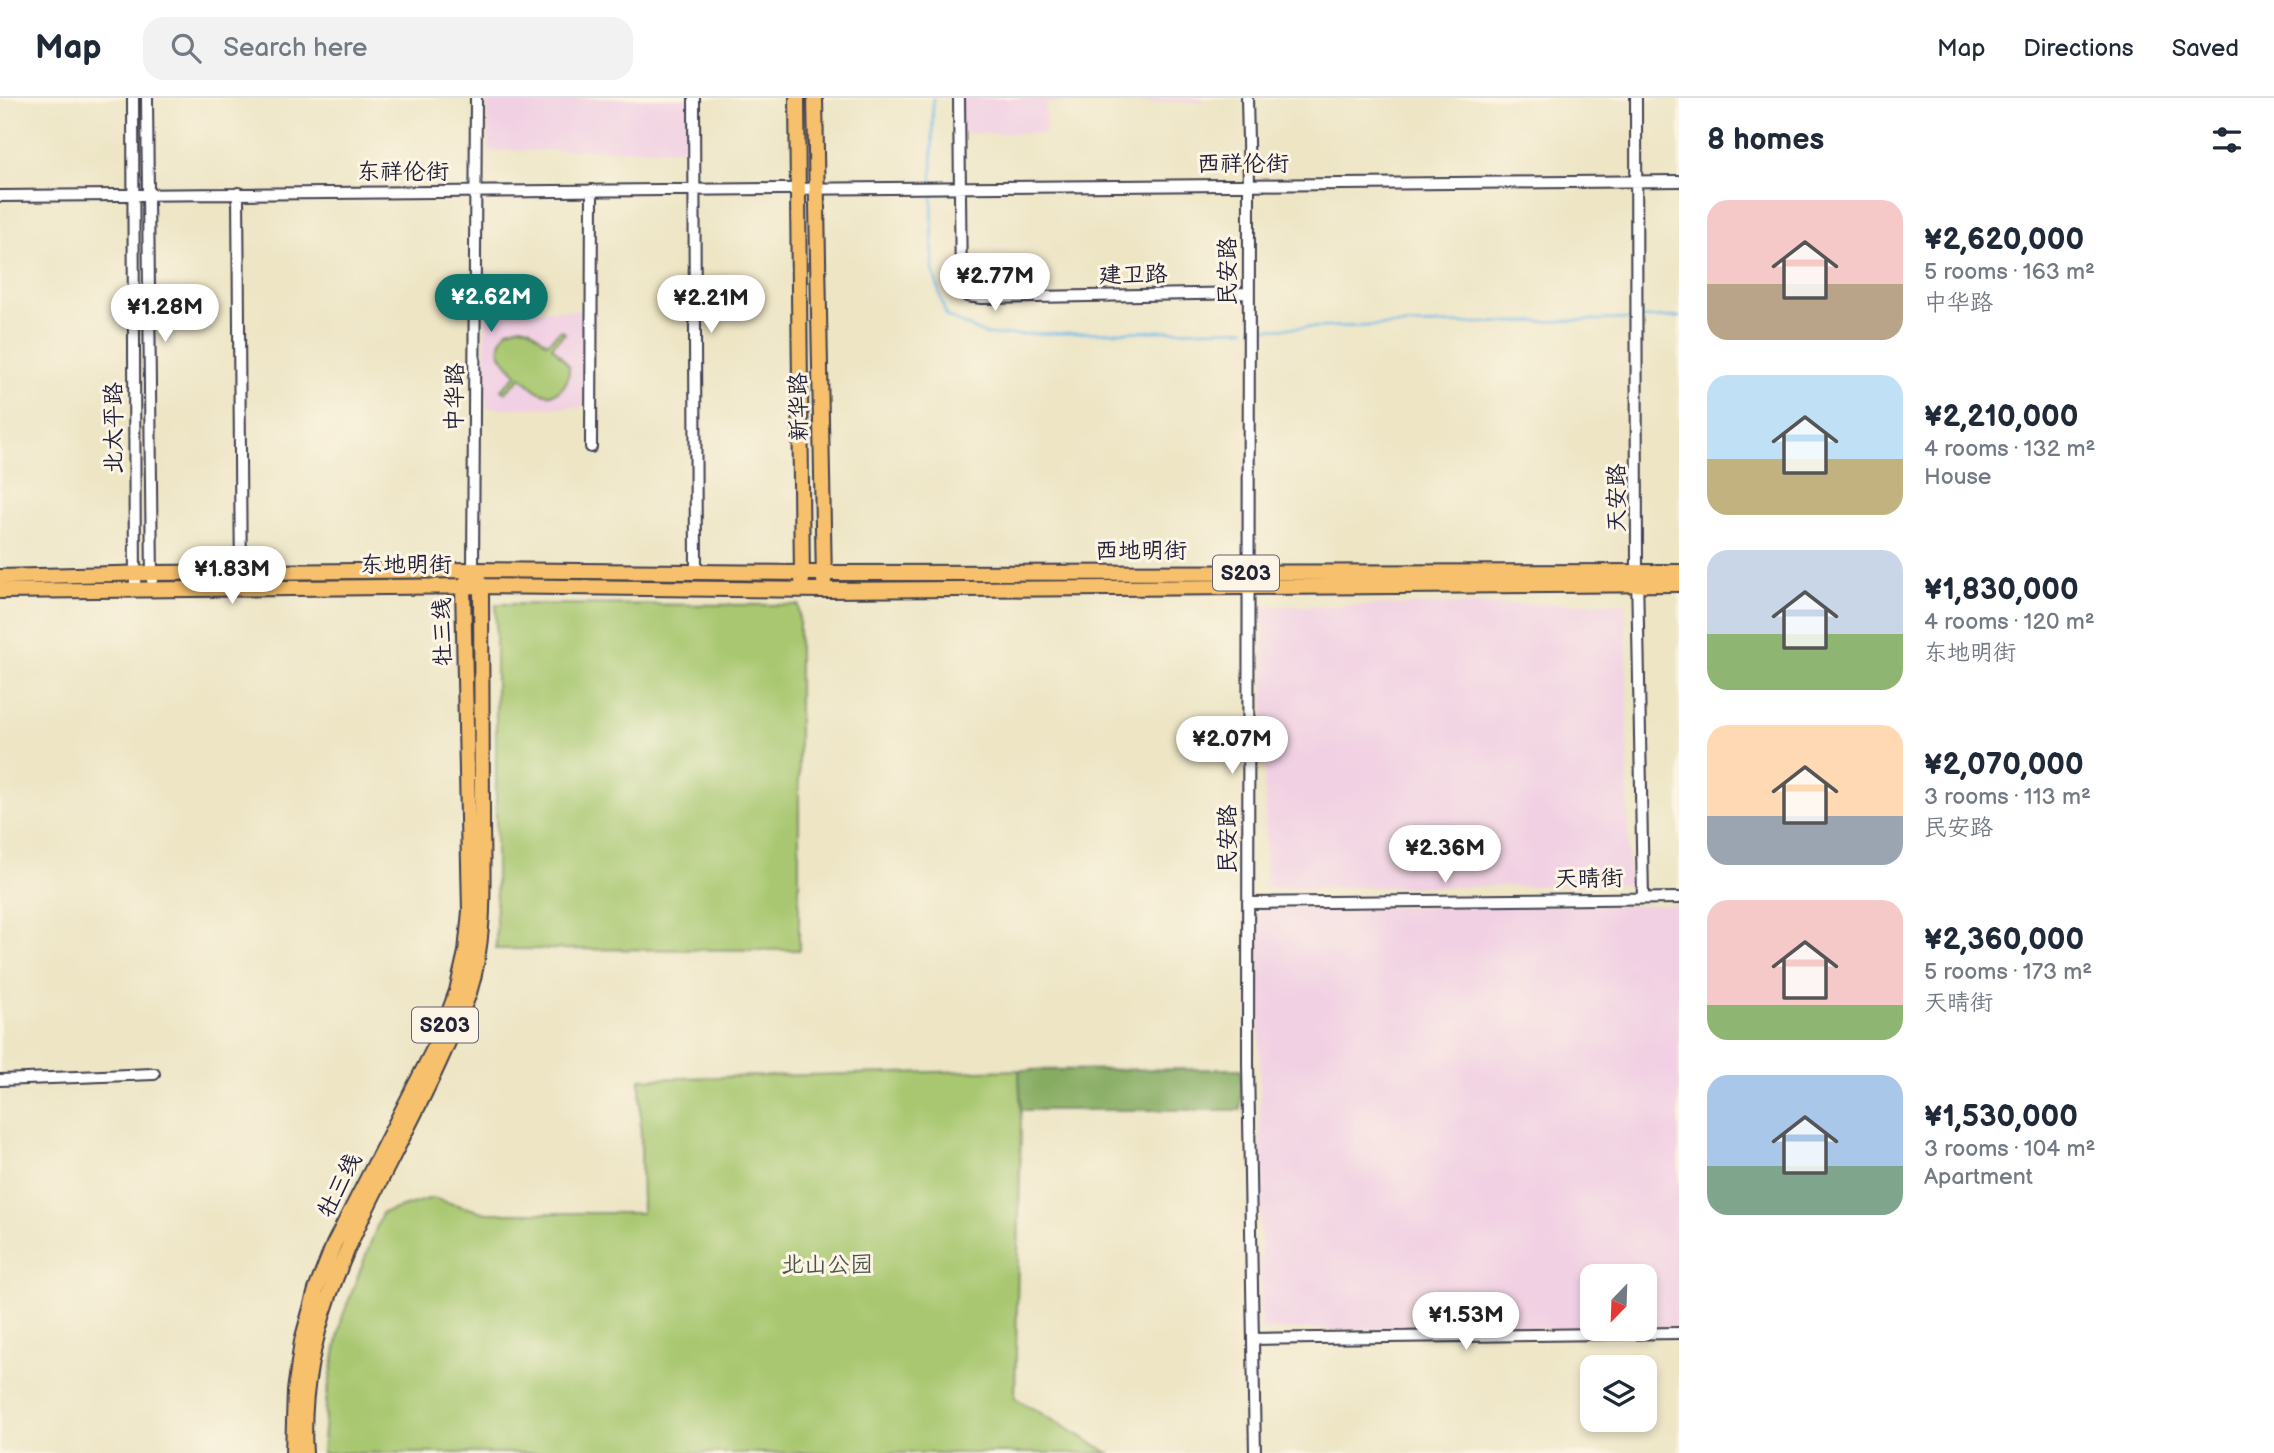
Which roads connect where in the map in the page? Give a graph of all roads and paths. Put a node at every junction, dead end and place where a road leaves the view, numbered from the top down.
1 (133, 98) edge
2 (147, 98) edge
3 (476, 98) edge
4 (694, 98) edge
5 (797, 98) edge
6 (815, 98) edge
7 (959, 98) edge
8 (1247, 98) edge
9 (1636, 98) edge
10 (1636, 181) junction
11 (1679, 181) edge
12 (1248, 184) junction
13 (960, 186) junction
14 (807, 187) junction
15 (694, 189) junction
16 (592, 190) junction
17 (477, 192) junction
18 (238, 193) junction
19 (133, 194) junction
20 (148, 194) junction
21 (0, 196) edge
22 (1248, 293) junction
23 (591, 447) dead end
24 (473, 570) junction
25 (241, 572) junction
26 (696, 572) junction
27 (1679, 572) edge
28 (135, 573) junction
29 (152, 573) junction
30 (813, 573) junction
31 (0, 577) edge
32 (1638, 578) junction
33 (1247, 580) junction
34 (1679, 584) edge
35 (463, 586) junction
36 (481, 586) junction
37 (241, 588) junction
38 (152, 590) junction
39 (813, 590) junction
40 (0, 591) edge
41 (135, 591) junction
42 (1643, 898) junction
43 (1679, 898) edge
44 (1248, 903) junction
45 (154, 1074) dead end
46 (0, 1080) edge
47 (1679, 1332) edge
48 (1253, 1339) junction
49 (293, 1453) edge
50 (304, 1453) edge
51 (1255, 1453) edge

1 - 19 street, 北太平路
2 - 20 street, 北太平路
3 - 17 street, 中华路
4 - 15 street
5 - 14 main road
6 - 14 main road, 新华路
7 - 13 street, 建卫路
8 - 12 street, 民安路
9 - 10 street, 天安路
10 - 11 street, 西祥伦街
10 - 12 street, 西祥伦街
10 - 32 street, 天安路
12 - 13 street, 西祥伦街
12 - 22 street, 民安路
13 - 14 street, 西祥伦街
13 - 22 street, 建卫路
14 - 15 street, 东祥伦街
14 - 30 main road, 新华路
14 - 30 main road
15 - 16 street, 东祥伦街
15 - 26 street
16 - 17 street, 东祥伦街
16 - 23 street
17 - 18 street, 东祥伦街
17 - 24 street, 中华路
18 - 20 street, 东祥伦街
18 - 25 street
19 - 20 street, 东祥伦街
19 - 21 street, 东祥伦街
19 - 28 street, 北太平路
20 - 29 street, 北太平路
22 - 33 street, 民安路
24 - 25 main road, 东地明街
24 - 26 main road, 东地明街 / S203
24 - 35 main road, 牡三线
24 - 36 main road, 牡三线 / S203
25 - 29 main road, 东地明街
25 - 37 street
26 - 30 main road, 东地明街 / S203
27 - 32 main road, 西地明街 / S203
28 - 29 main road, 东地明街
28 - 31 main road, 东地明街
28 - 41 street, 北太平路
29 - 38 street, 北太平路
30 - 33 main road, 西地明街 / S203
30 - 39 main road, 新华路
30 - 39 main road
32 - 33 main road, 西地明街 / S203
32 - 34 main road, 西地明街 / S203
32 - 42 street, 天安路
33 - 39 main road, 西地明街 / S203
33 - 44 street, 民安路
35 - 36 main road, 东地明街 / S203
35 - 37 main road, 东地明街
35 - 49 main road, 牡三线 / S203
36 - 39 main road, 东地明街 / S203
36 - 50 main road, 牡三线 / S203
37 - 38 main road, 东地明街
38 - 41 main road, 东地明街
40 - 41 main road, 东地明街
42 - 43 street, 天晴街
42 - 44 street, 天晴街
44 - 48 street, 民安路
45 - 46 street
47 - 48 street
48 - 51 street, 民安路

